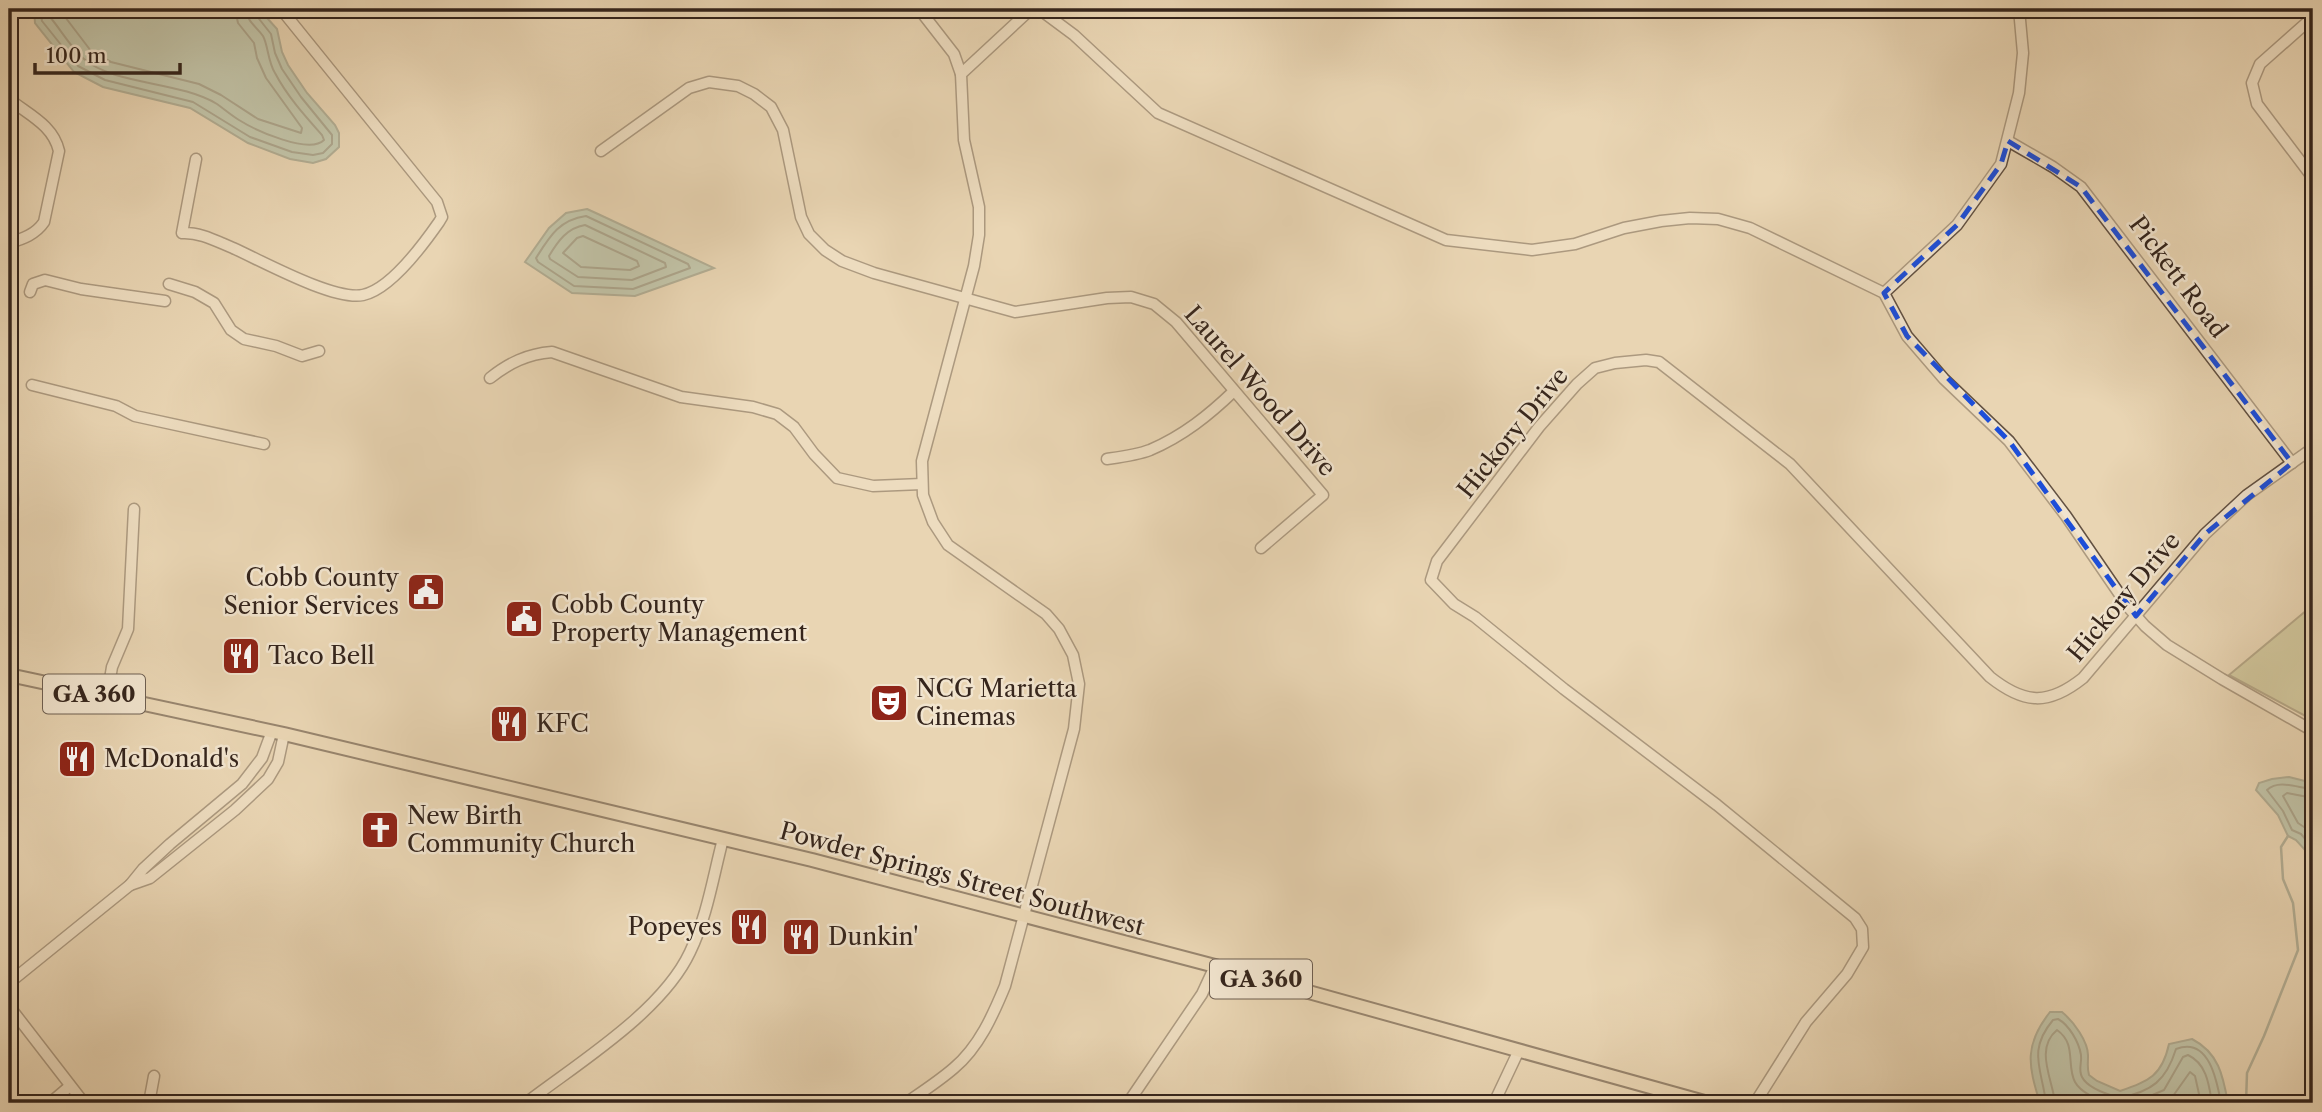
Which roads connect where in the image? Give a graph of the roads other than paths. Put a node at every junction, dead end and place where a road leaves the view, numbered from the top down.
1 (281, 9) edge
2 (919, 9) edge
3 (1031, 9) edge
4 (1039, 9) edge
5 (2019, 9) edge
6 (2313, 17) edge
7 (961, 74) junction
8 (9, 99) edge
9 (2008, 141) junction
10 (601, 151) dead end
11 (196, 159) dead end
12 (2313, 178) edge
13 (9, 243) edge
14 (169, 284) dead end
15 (30, 292) dead end
16 (1884, 293) junction
17 (965, 299) junction
18 (165, 300) dead end
19 (319, 351) dead end
20 (490, 378) dead end
21 (32, 385) dead end
22 (1234, 391) junction
23 (264, 444) dead end
24 (2313, 448) edge
25 (1107, 460) dead end
26 (2292, 463) junction
27 (9, 477) edge
28 (922, 484) junction
29 (134, 509) dead end
30 (9, 545) edge
31 (1261, 548) dead end
32 (2136, 616) junction
33 (9, 675) edge
34 (107, 697) junction
35 (2313, 731) edge
36 (278, 733) junction
37 (723, 839) junction
38 (130, 885) junction
39 (1022, 916) junction
40 (1215, 967) junction
41 (9, 983) edge
42 (9, 1006) edge
43 (1519, 1050) junction
44 (154, 1076) dead end
45 (70, 1086) junction
46 (50, 1103) edge
47 (84, 1103) edge
48 (149, 1103) edge
49 (526, 1103) edge
50 (906, 1103) edge
51 (1128, 1103) edge
52 (1494, 1103) edge
53 (1708, 1103) edge
54 (1755, 1103) edge

1 - 11 street
2 - 7 street
3 - 7 street
4 - 16 street
5 - 9 street
6 - 12 street
7 - 17 street
8 - 13 street
9 - 16 street
9 - 26 street, Pickett Road
10 - 17 street, Laurel Wood Drive
14 - 19 street
15 - 18 street
16 - 32 street
17 - 22 street, Laurel Wood Drive
17 - 28 street
20 - 28 street
21 - 23 street
22 - 25 street
22 - 31 street, Laurel Wood Drive
24 - 26 street, Hickory Drive
26 - 32 street, Hickory Drive
27 - 30 street
28 - 39 street
29 - 34 street
32 - 35 street
32 - 54 street, Hickory Drive
33 - 34 main road, GA 360
34 - 36 main road, Powder Springs Street Southwest / GA 360
36 - 37 main road, Powder Springs Street Southwest / GA 360
36 - 38 street
36 - 38 street
37 - 39 main road, Powder Springs Street Southwest / GA 360
37 - 49 street
38 - 41 street
39 - 40 main road, Powder Springs Street Southwest / GA 360
39 - 50 street
40 - 43 main road, Powder Springs Street Southwest / GA 360
40 - 51 street
42 - 45 street
43 - 52 street
43 - 53 main road, Powder Springs Street Southwest / GA 360
44 - 48 street
45 - 46 street
45 - 47 street

